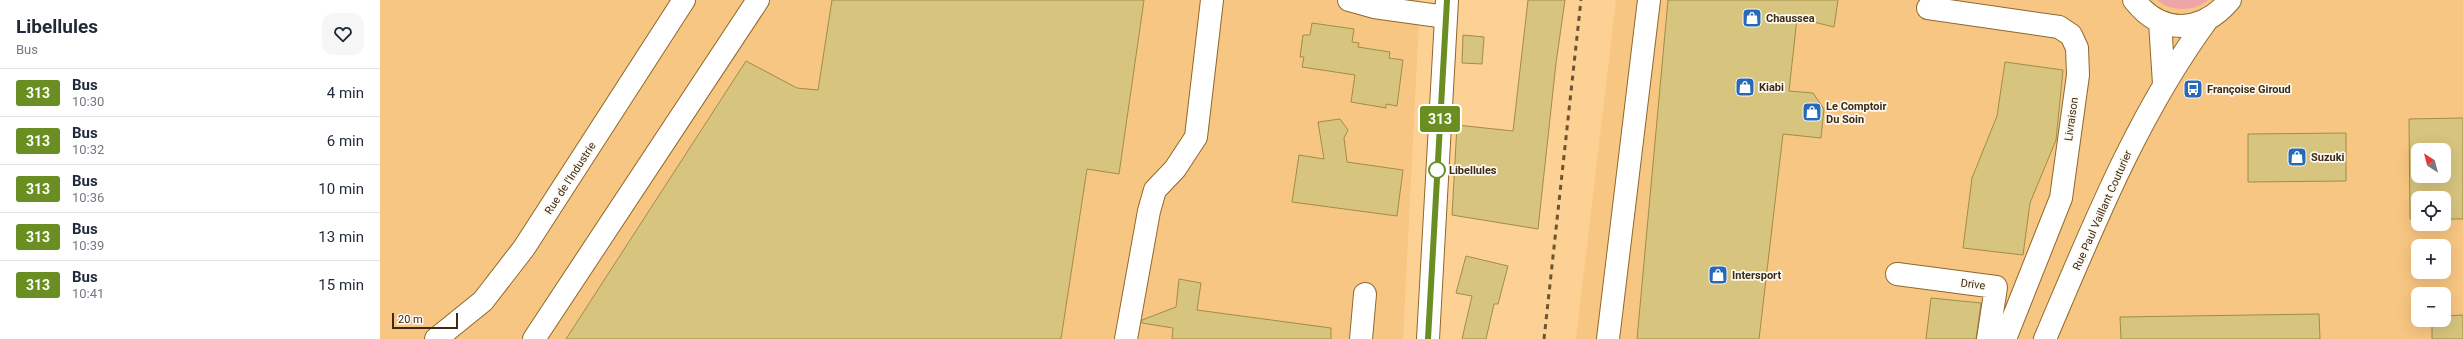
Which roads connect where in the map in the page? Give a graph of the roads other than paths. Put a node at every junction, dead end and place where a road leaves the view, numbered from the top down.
1 (684, 0) edge
2 (758, 0) edge
3 (1212, 0) edge
4 (1349, 0) edge
5 (1649, 0) edge
6 (2134, 0) edge
7 (2230, 0) edge
8 (1446, 8) edge
9 (1928, 8) dead end
10 (2207, 20) junction
11 (2160, 22) junction
12 (2164, 84) junction
13 (1897, 274) dead end
14 (2024, 290) junction
15 (1365, 294) dead end
16 (1994, 302) junction
17 (436, 339) edge
18 (534, 339) edge
19 (1126, 339) edge
20 (1361, 339) edge
21 (1428, 339) edge
22 (1608, 339) edge
23 (1988, 339) edge
24 (2005, 339) edge
25 (2045, 339) edge

1 - 17 street, Rue de l'Industrie
2 - 18 street
3 - 19 street
4 - 8 street
5 - 22 street
6 - 11 street
7 - 10 street
8 - 21 street
9 - 14 street, Livraison
10 - 11 street
10 - 12 street, Rue Paul Vaillant Couturier
11 - 12 street
12 - 25 street, Rue Paul Vaillant Couturier
13 - 16 street, Drive
14 - 16 street
14 - 24 street, Livraison
15 - 20 street
16 - 23 street, Drive

